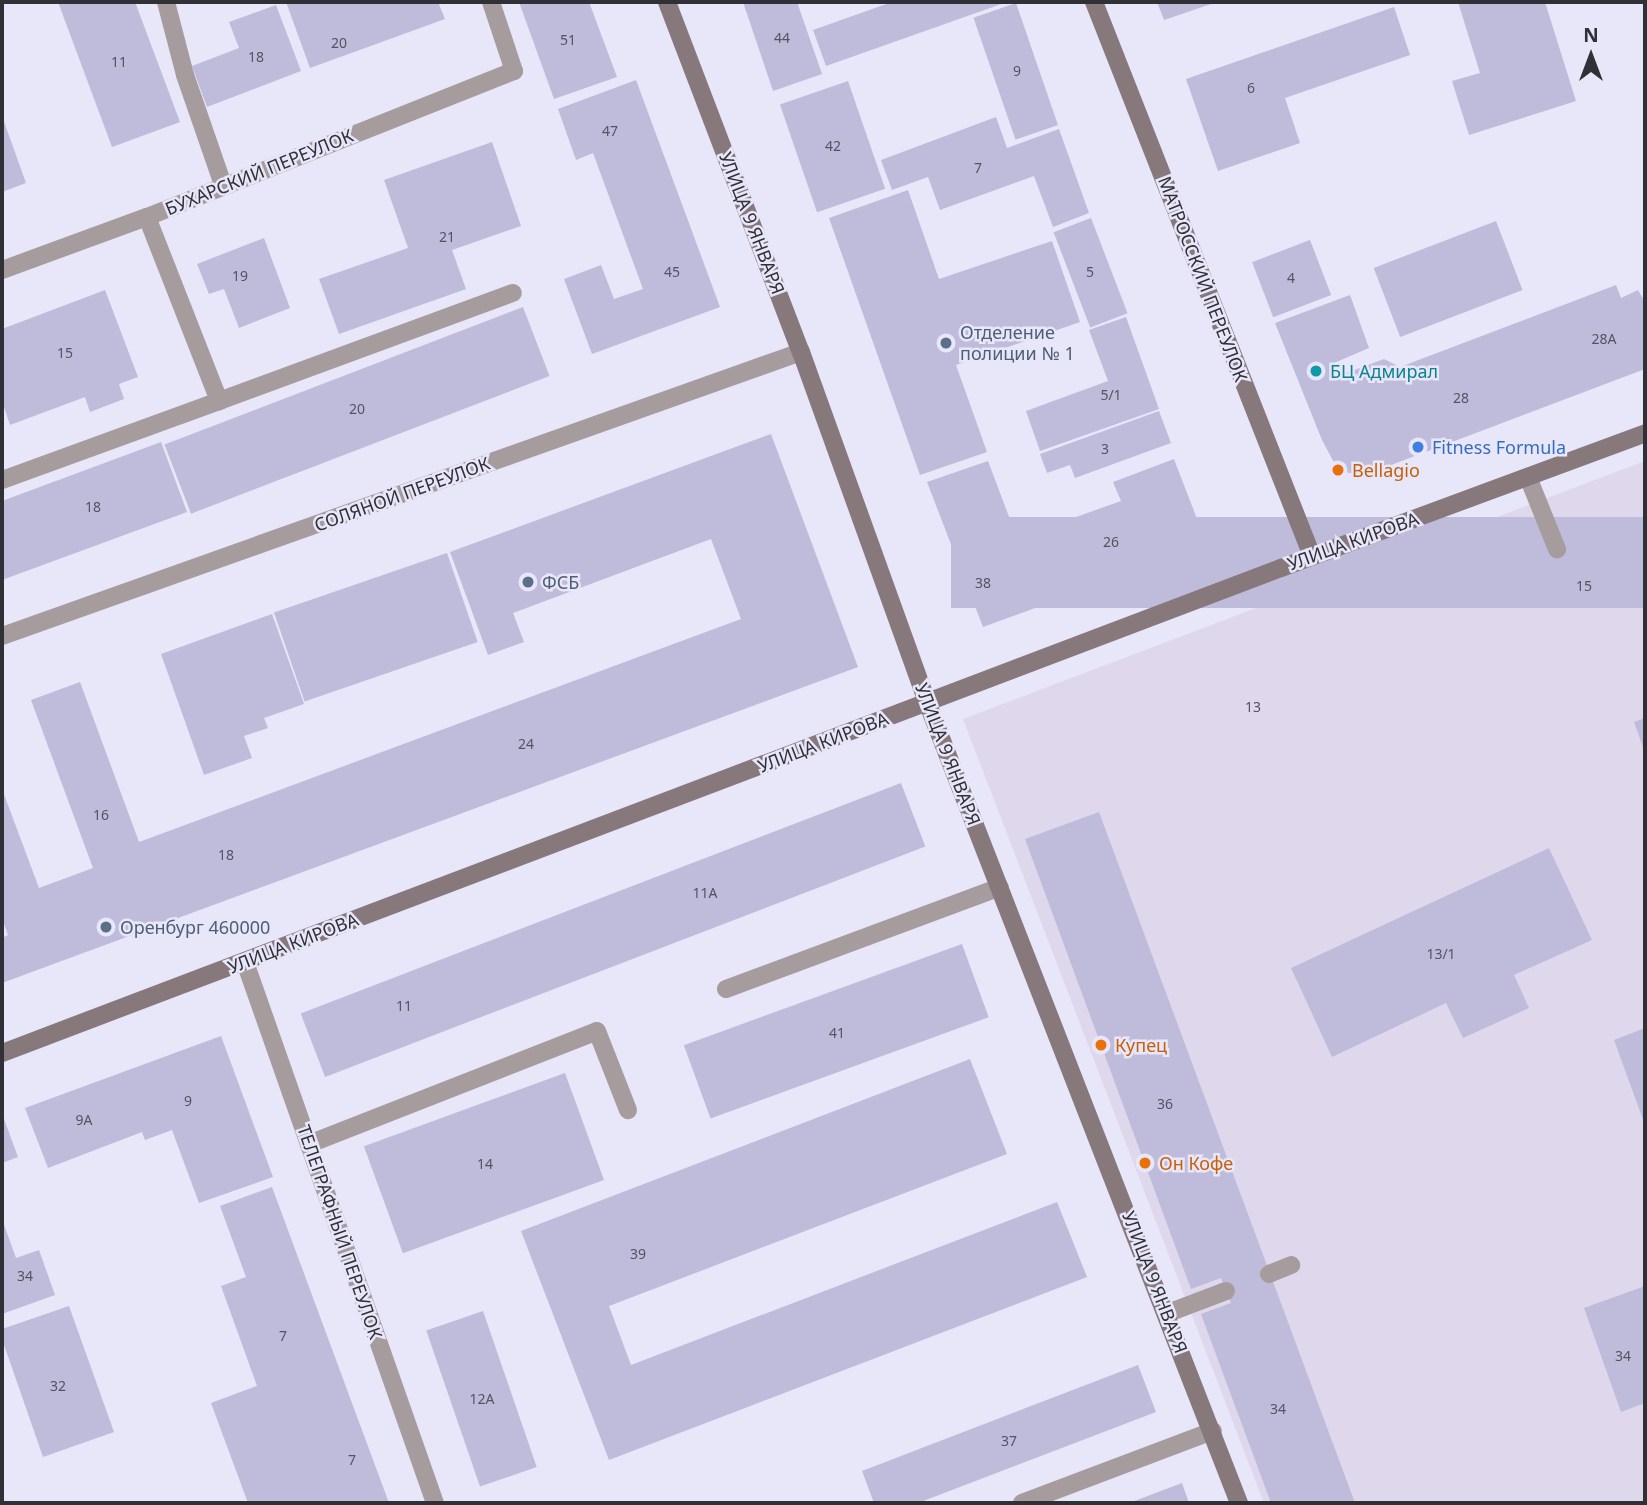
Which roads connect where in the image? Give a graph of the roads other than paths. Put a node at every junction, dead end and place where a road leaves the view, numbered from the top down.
1 (166, 2) edge
2 (491, 2) edge
3 (667, 2) edge
4 (1094, 2) edge
5 (223, 186) junction
6 (147, 217) junction
7 (2, 270) edge
8 (513, 293) dead end
9 (802, 352) junction
10 (219, 401) junction
11 (1645, 433) edge
12 (1528, 477) junction
13 (2, 480) edge
14 (1557, 549) dead end
15 (1312, 556) junction
16 (2, 636) edge
17 (928, 702) junction
18 (1000, 887) junction
19 (245, 962) junction
20 (726, 989) dead end
21 (2, 1053) edge
22 (628, 1110) dead end
23 (309, 1144) junction
24 (1291, 1265) dead end
25 (1269, 1274) dead end
26 (1226, 1291) dead end
27 (1168, 1313) junction
28 (1213, 1432) junction
29 (435, 1503) edge
30 (1021, 1503) edge
31 (1240, 1503) edge

1 - 5 street
2 - 5 street, БУХАРСКИЙ ПЕРЕУЛОК
3 - 9 main road, УЛИЦА 9 ЯНВАРЯ
4 - 15 main road, МАТРОССКИЙ ПЕРЕУЛОК
5 - 6 street, БУХАРСКИЙ ПЕРЕУЛОК
6 - 7 street, БУХАРСКИЙ ПЕРЕУЛОК
6 - 10 street
8 - 10 street
9 - 16 street, СОЛЯНОЙ ПЕРЕУЛОК
9 - 17 main road, УЛИЦА 9 ЯНВАРЯ
10 - 13 street
11 - 12 main road, УЛИЦА КИРОВА
12 - 14 street
12 - 15 main road, УЛИЦА КИРОВА
15 - 17 main road, УЛИЦА КИРОВА
17 - 18 main road, УЛИЦА 9 ЯНВАРЯ
17 - 19 main road, УЛИЦА КИРОВА
18 - 20 street
18 - 27 main road, УЛИЦА 9 ЯНВАРЯ
19 - 21 main road, УЛИЦА КИРОВА
19 - 23 street, ТЕЛЕГРАФНЫЙ ПЕРЕУЛОК
22 - 23 street
23 - 29 street, ТЕЛЕГРАФНЫЙ ПЕРЕУЛОК
24 - 25 street
26 - 27 street
27 - 28 main road, УЛИЦА 9 ЯНВАРЯ
28 - 30 street
28 - 31 main road, УЛИЦА 9 ЯНВАРЯ

